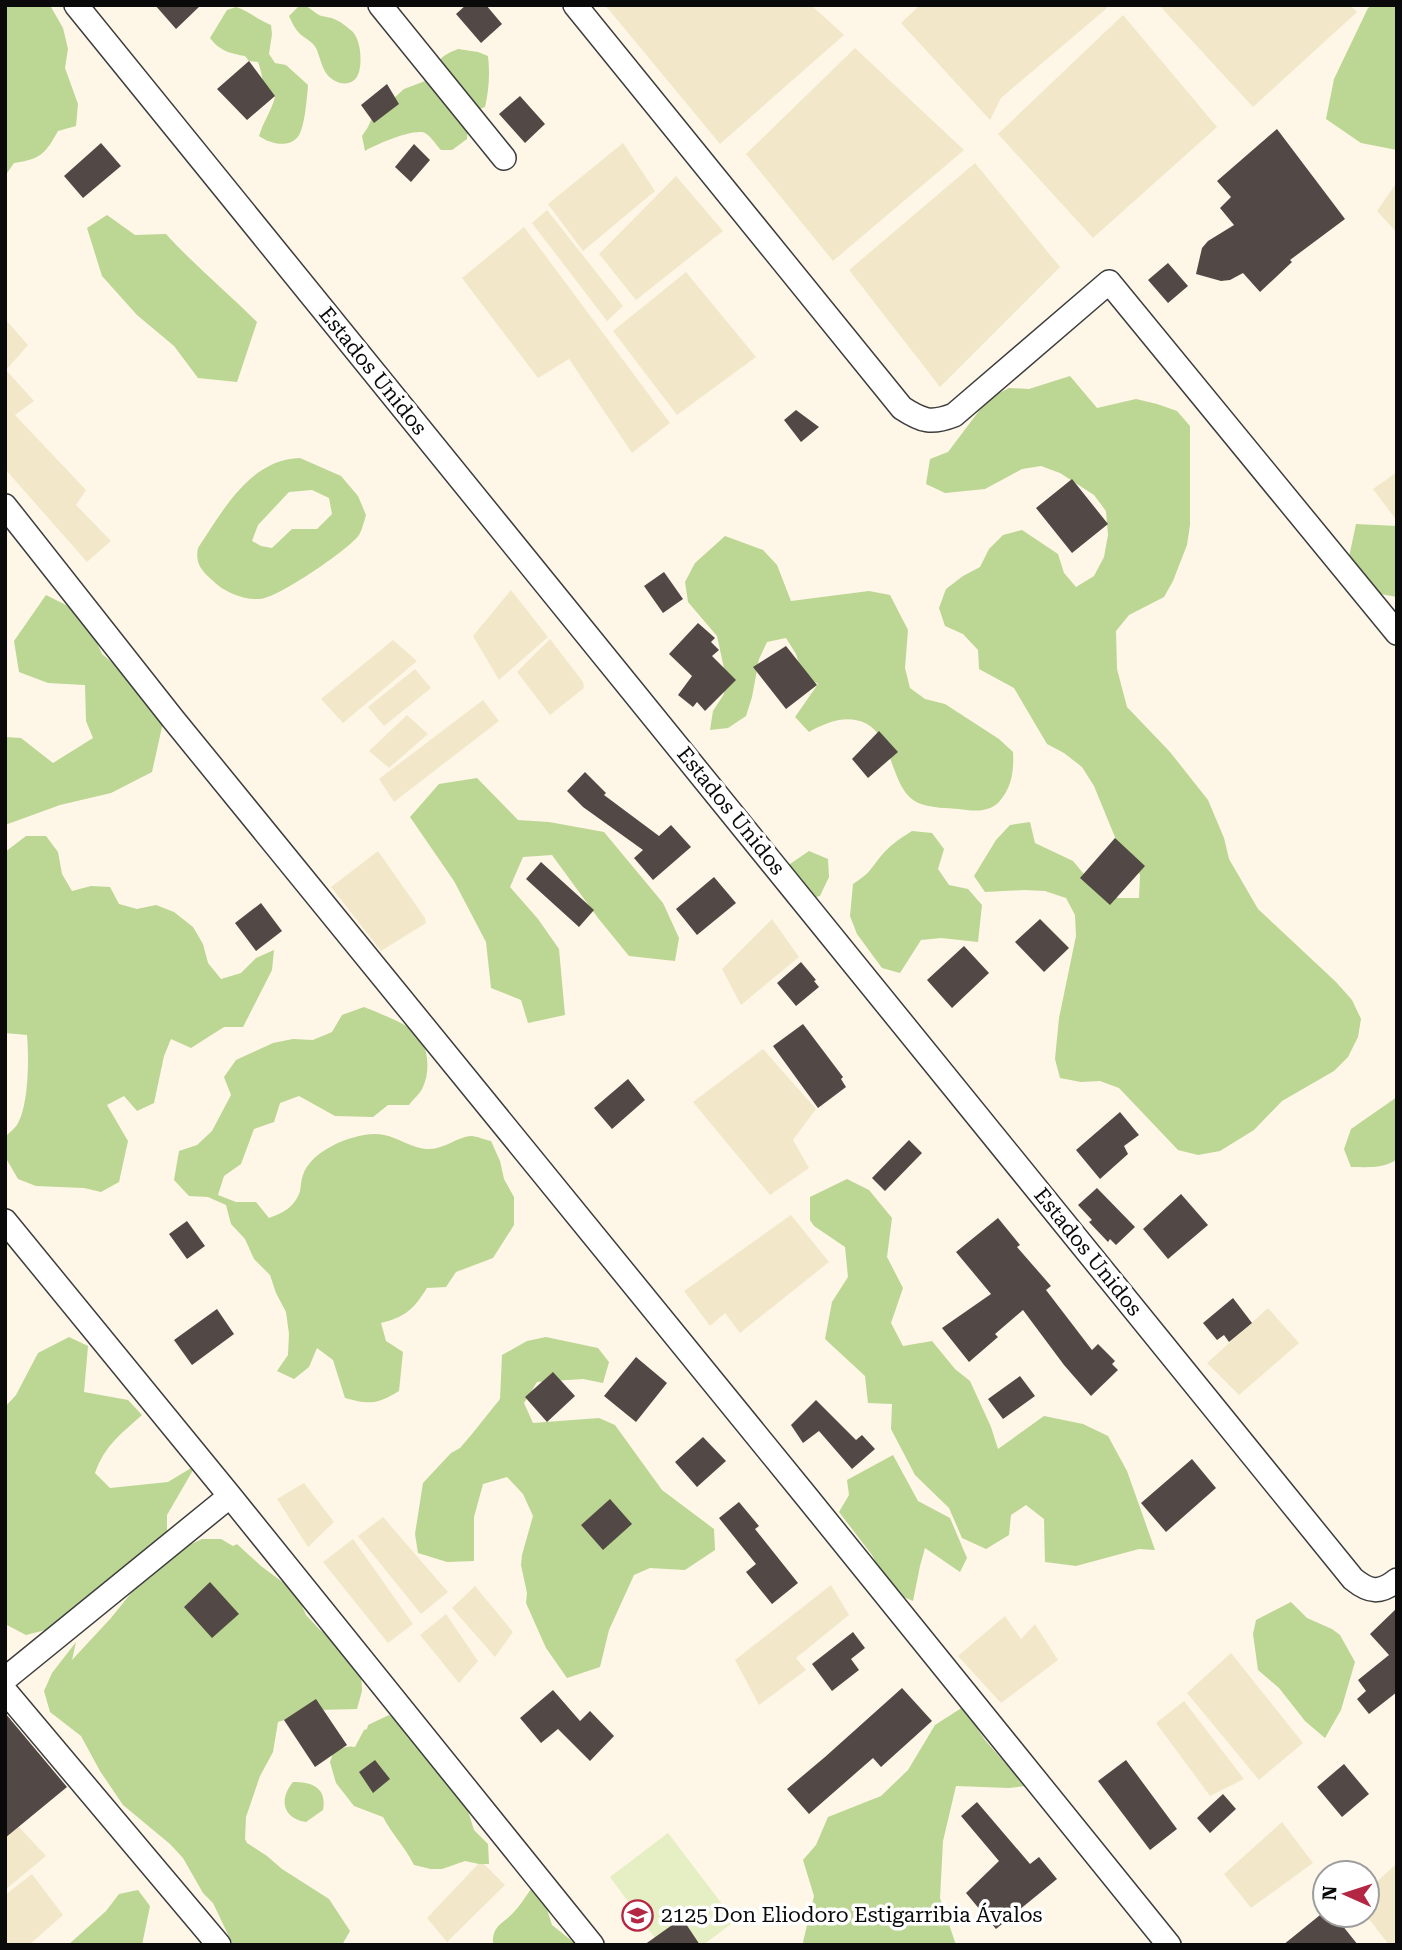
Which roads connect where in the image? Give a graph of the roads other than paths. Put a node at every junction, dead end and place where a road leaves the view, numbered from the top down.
1 (76, 5) edge
2 (380, 5) edge
3 (575, 5) edge
4 (504, 158) dead end
5 (5, 506) edge
6 (1397, 633) edge
7 (5, 1221) edge
8 (230, 1496) junction
9 (1397, 1580) edge
10 (5, 1679) edge
11 (5, 1691) edge
12 (219, 1945) edge
13 (592, 1945) edge
14 (1169, 1945) edge

1 - 9 street, Estados Unidos
2 - 4 street
3 - 6 street
5 - 14 street
7 - 8 street
8 - 10 street
8 - 13 street
11 - 12 street

